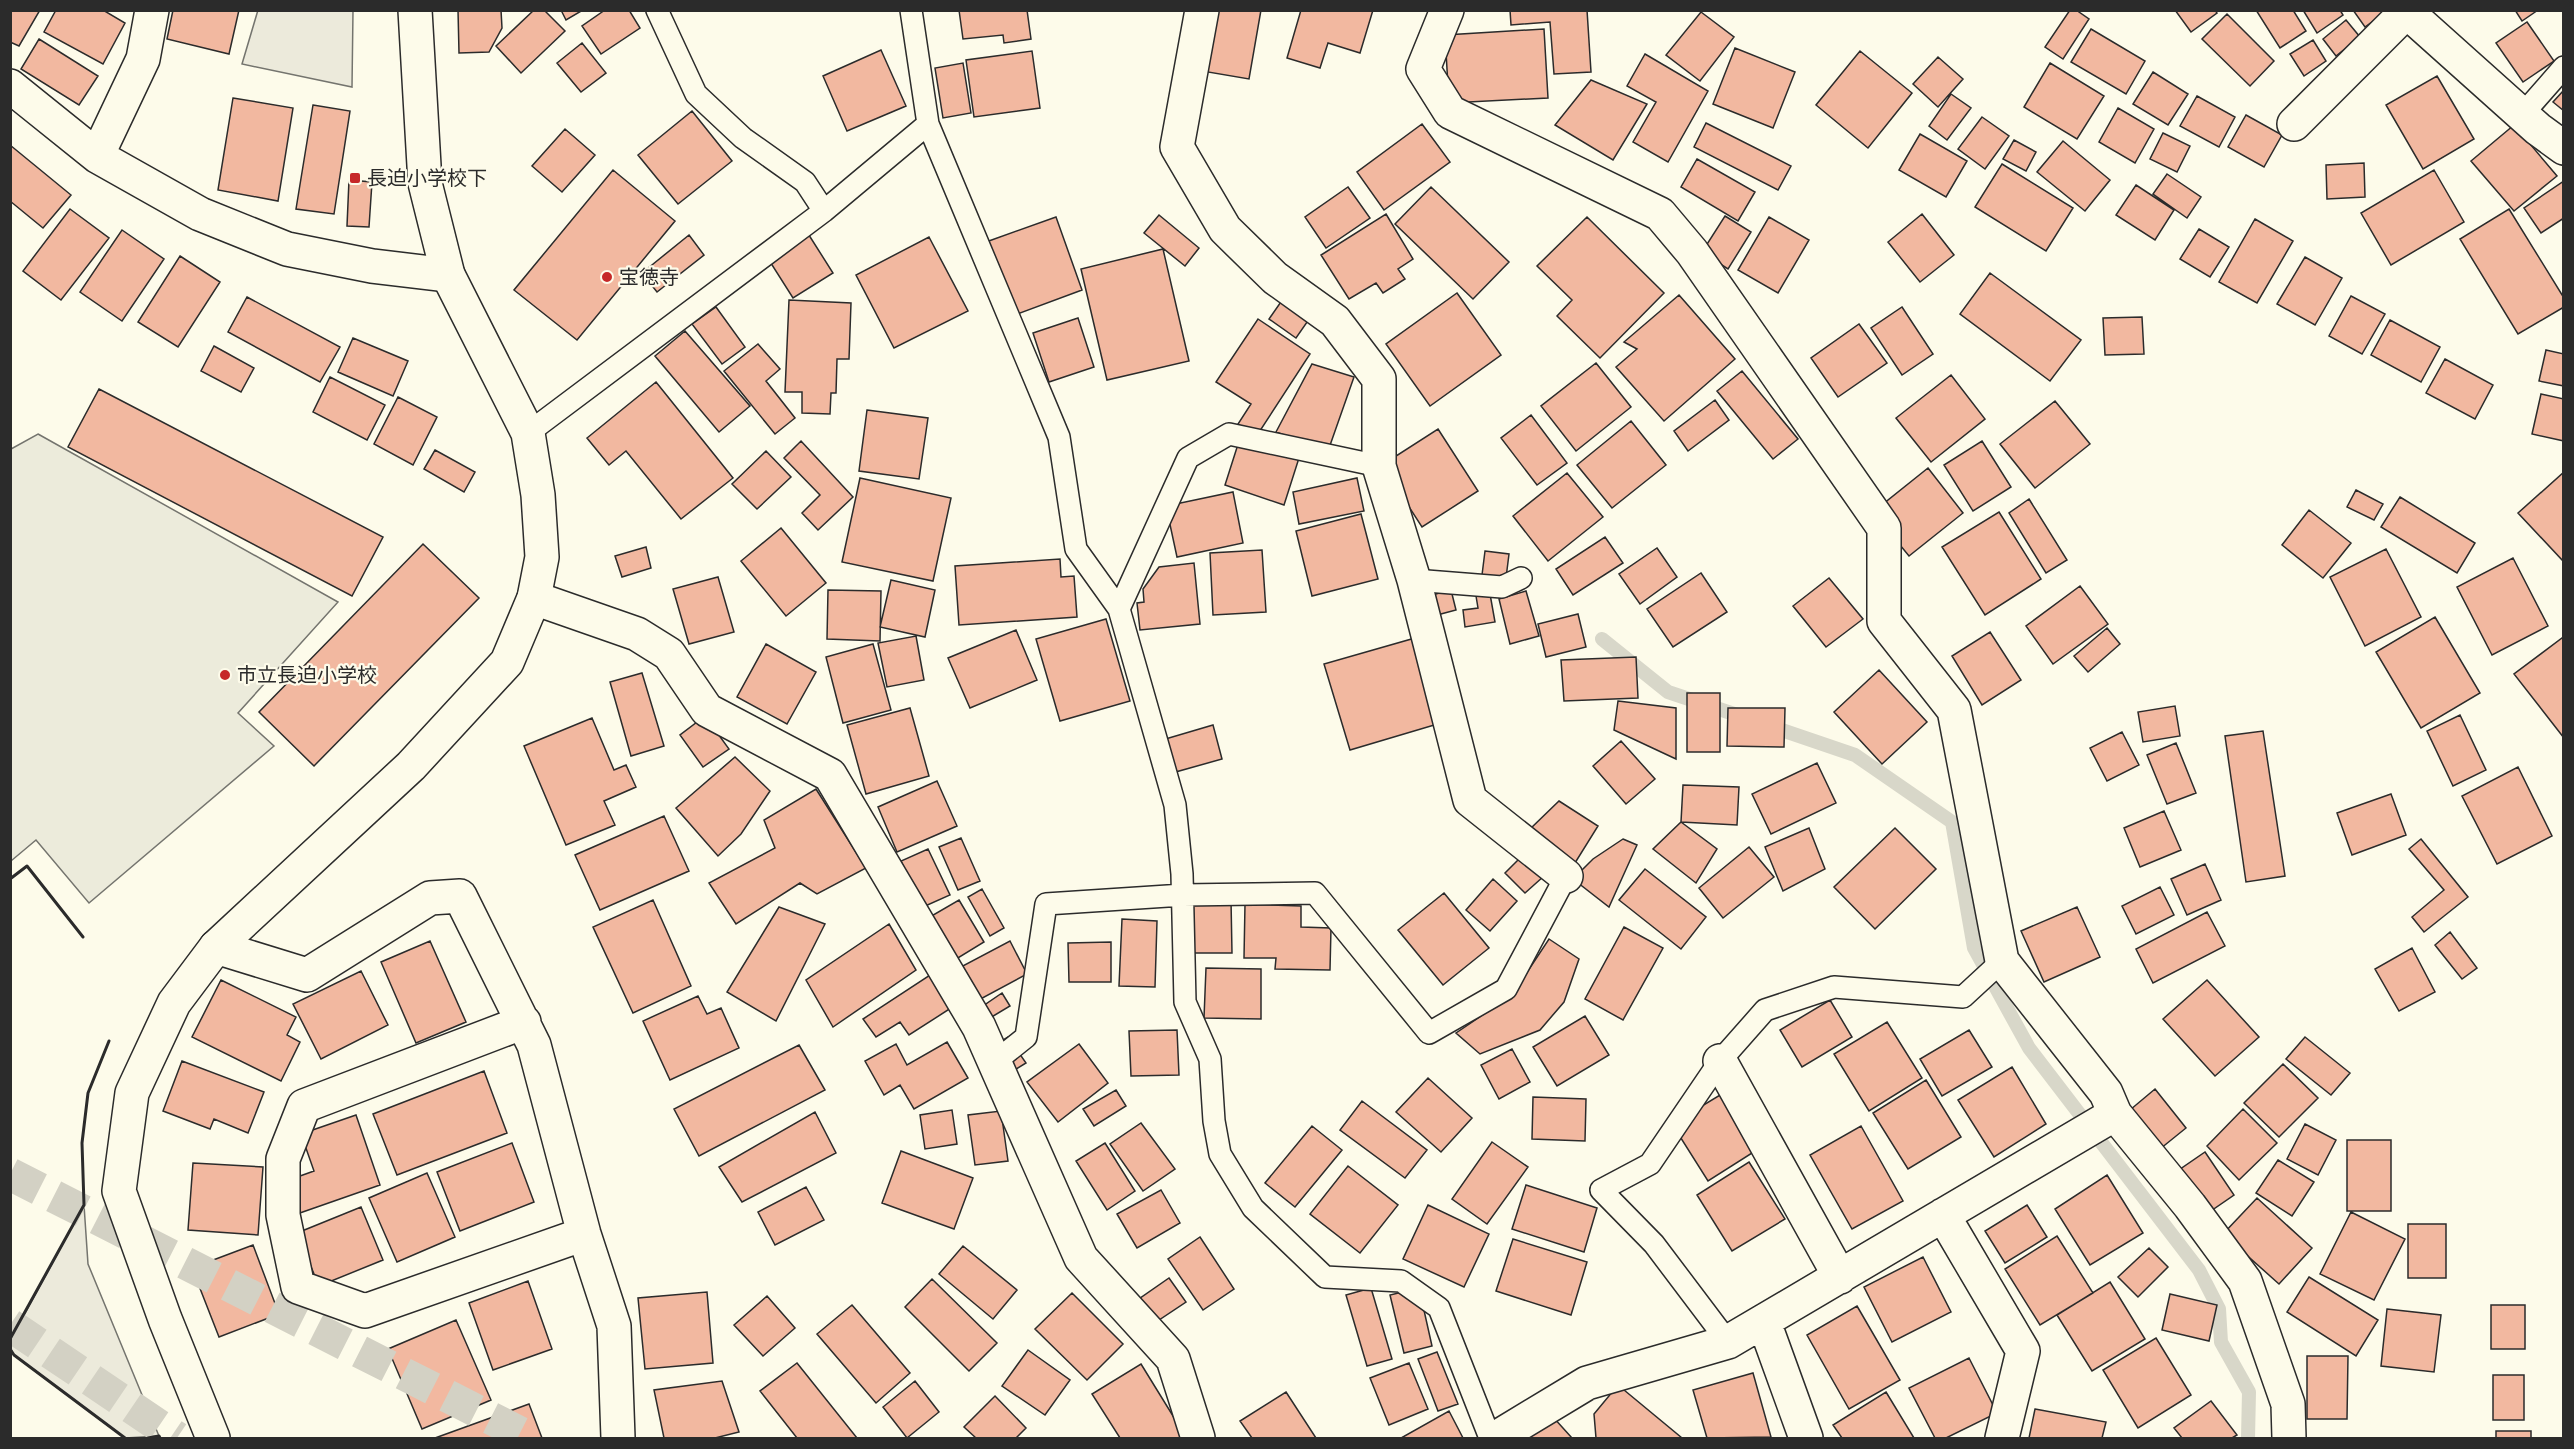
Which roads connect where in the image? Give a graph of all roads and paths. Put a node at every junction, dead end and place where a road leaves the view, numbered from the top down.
1 (152, 10) edge
2 (415, 10) edge
3 (657, 10) edge
4 (911, 10) edge
5 (1202, 10) edge
6 (1447, 10) edge
7 (2405, 11) edge
8 (2564, 67) edge
9 (10, 86) edge
10 (2522, 115) junction
11 (928, 124) junction
12 (2294, 124) dead end
13 (2564, 148) edge
14 (97, 156) junction
15 (824, 211) junction
16 (448, 275) junction
17 (528, 433) junction
18 (1379, 466) junction
19 (1521, 578) dead end
20 (1414, 580) junction
21 (534, 598) junction
22 (1119, 609) junction
23 (1566, 876) joint
24 (1183, 895) junction
25 (216, 947) junction
26 (2002, 961) junction
27 (524, 1022) junction
28 (996, 1061) junction
29 (1720, 1061) junction
30 (2115, 1114) junction
31 (1943, 1215) junction
32 (585, 1234) junction
33 (1840, 1277) junction
34 (1764, 1322) junction
35 (1728, 1342) junction
36 (213, 1438) edge
37 (618, 1438) edge
38 (1198, 1438) edge
39 (1490, 1438) edge
40 (1496, 1438) edge
41 (1806, 1438) edge
42 (2002, 1438) edge
43 (2289, 1438) edge

1 - 14 street
2 - 16 street
3 - 15 lane
4 - 11 lane
5 - 18 street
6 - 26 street
7 - 10 street
7 - 12 street
8 - 10 lane
9 - 14 street
10 - 13 street
11 - 15 lane
11 - 22 lane
14 - 16 street
15 - 17 lane
16 - 17 street
17 - 21 street
18 - 20 street
18 - 22 lane
19 - 20 lane
20 - 23 street
21 - 25 street
21 - 28 street
22 - 24 lane
23 - 24 lane
24 - 28 lane
24 - 39 lane
25 - 27 street
25 - 36 street
26 - 29 lane
26 - 30 street
27 - 32 street
27 - 32 street
28 - 38 street
29 - 33 street
29 - 35 lane
30 - 31 street
30 - 43 street
31 - 33 street
31 - 42 street
32 - 37 street
33 - 34 street
34 - 35 street
34 - 41 street
35 - 40 street

